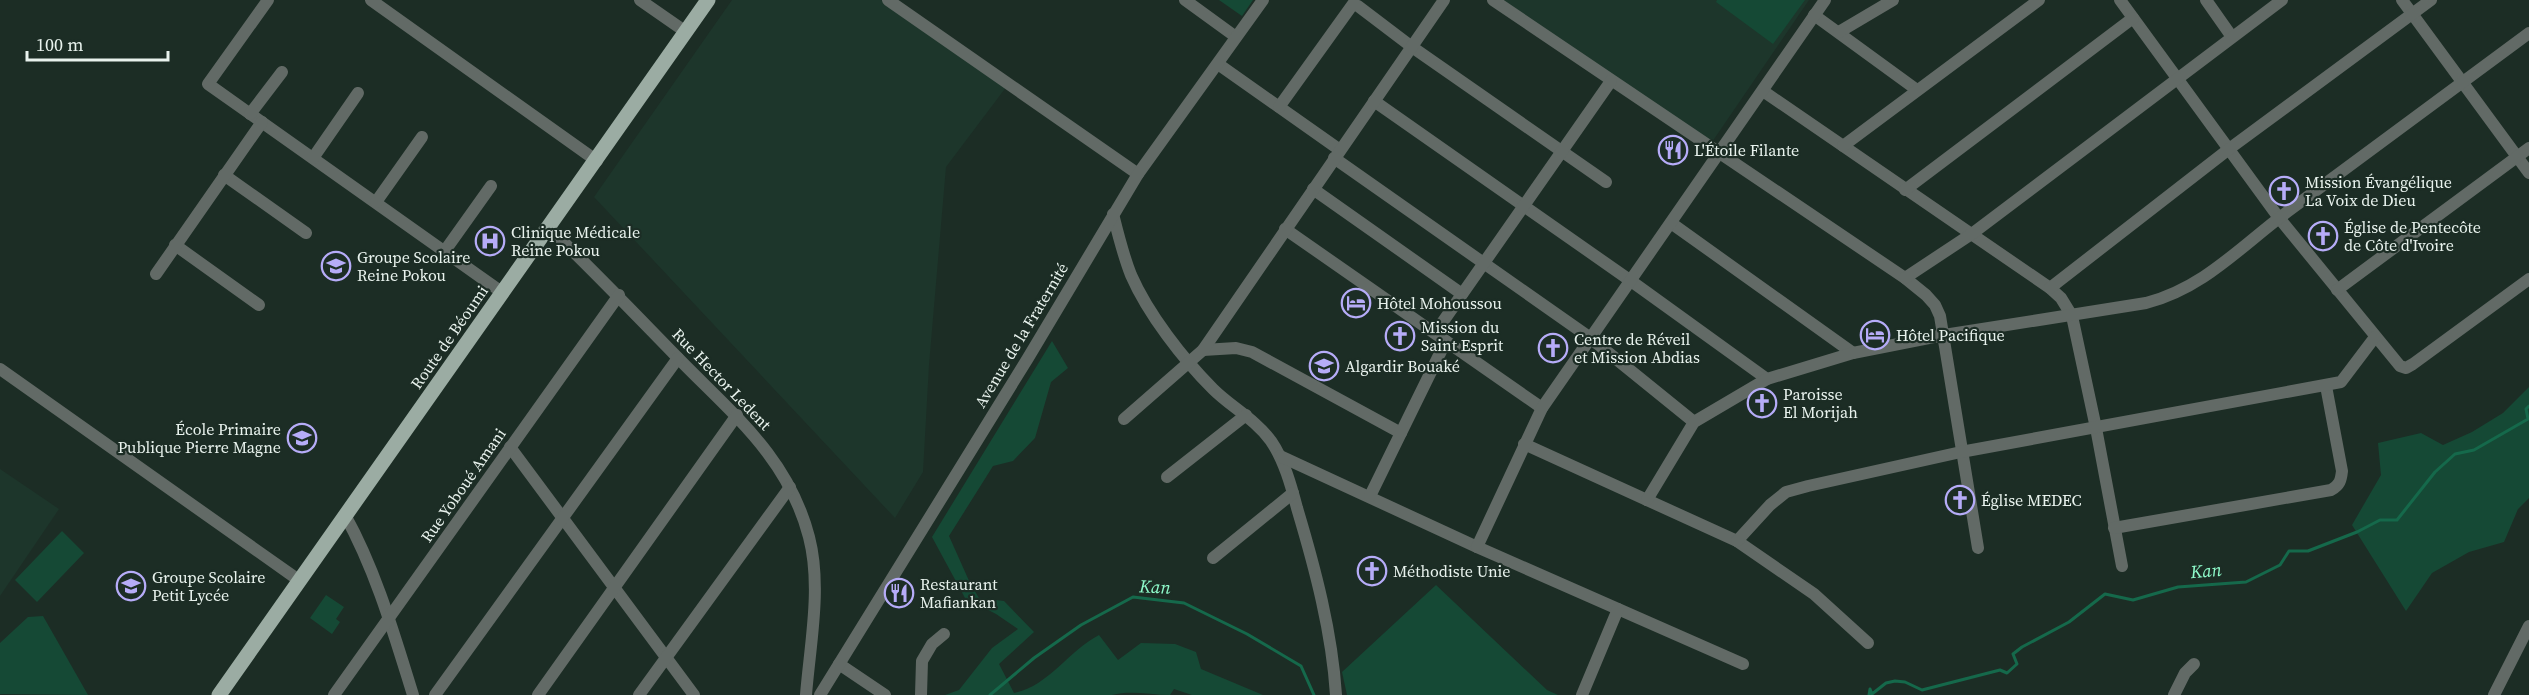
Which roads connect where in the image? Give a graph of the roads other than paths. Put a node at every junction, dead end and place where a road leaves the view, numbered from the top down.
1 (268, 0) edge
2 (371, 0) edge
3 (640, 0) edge
4 (708, 0) edge
5 (888, 0) edge
6 (1185, 0) edge
7 (1263, 0) edge
8 (1444, 0) edge
9 (1494, 0) edge
10 (1825, 0) edge
11 (1893, 0) edge
12 (2039, 0) edge
13 (2120, 0) edge
14 (2206, 0) edge
15 (2282, 0) edge
16 (2402, 0) edge
17 (2431, 0) edge
18 (2412, 14) junction
19 (1814, 15) junction
20 (2133, 18) junction
21 (686, 32) junction
22 (1839, 32) junction
23 (2529, 33) edge
24 (1236, 37) junction
25 (2232, 37) junction
26 (1412, 47) junction
27 (1218, 64) junction
28 (282, 72) dead end
29 (2177, 78) junction
30 (1611, 81) junction
31 (2462, 82) junction
32 (1917, 90) junction
33 (1763, 91) junction
34 (358, 93) dead end
35 (1374, 101) junction
36 (1279, 107) junction
37 (250, 114) junction
38 (262, 122) junction
39 (422, 137) dead end
40 (1843, 146) junction
41 (2529, 148) edge
42 (2229, 149) junction
43 (1720, 152) junction
44 (1562, 153) junction
45 (1337, 154) junction
46 (2517, 157) junction
47 (313, 158) junction
48 (597, 161) junction
49 (2529, 173) edge
50 (1138, 174) junction
51 (224, 175) junction
52 (1606, 182) dead end
53 (490, 186) dead end
54 (1312, 189) junction
55 (1905, 190) junction
56 (376, 202) junction
57 (1523, 206) junction
58 (1113, 214) junction
59 (2279, 218) junction
60 (1671, 223) junction
61 (548, 227) junction
62 (1285, 229) junction
63 (306, 233) dead end
64 (1973, 233) junction
65 (175, 245) junction
66 (444, 252) junction
67 (1484, 262) junction
68 (156, 274) dead end
69 (1905, 278) junction
70 (2529, 279) edge
71 (1631, 280) junction
72 (2050, 288) junction
73 (2337, 290) junction
74 (503, 293) junction
75 (1462, 294) junction
76 (619, 296) junction
77 (259, 305) dead end
78 (2072, 316) junction
79 (1435, 333) junction
80 (1944, 335) junction
81 (1589, 337) junction
82 (2375, 337) junction
83 (1446, 341) junction
84 (1203, 350) junction
85 (1853, 353) junction
86 (678, 358) junction
87 (1188, 361) junction
88 (0, 369) edge
89 (1767, 379) junction
90 (2326, 386) junction
91 (1542, 408) junction
92 (737, 415) junction
93 (1246, 415) junction
94 (1124, 419) dead end
95 (1694, 422) junction
96 (2096, 428) junction
97 (1401, 433) junction
98 (1524, 444) junction
99 (510, 447) junction
100 (1961, 452) junction
101 (1280, 456) junction
102 (1167, 477) dead end
103 (790, 487) junction
104 (1293, 493) junction
105 (1370, 496) junction
106 (1647, 500) junction
107 (345, 515) junction
108 (563, 517) junction
109 (2114, 528) junction
110 (1737, 541) junction
111 (1477, 547) junction
112 (1978, 548) dead end
113 (1213, 558) dead end
114 (2122, 566) dead end
115 (300, 581) junction
116 (615, 588) junction
117 (1618, 609) junction
118 (389, 618) junction
119 (2529, 626) edge
120 (944, 634) dead end
121 (1868, 643) dead end
122 (666, 657) junction
123 (839, 664) junction
124 (1743, 664) dead end
125 (2194, 664) dead end
126 (219, 695) edge
127 (334, 695) edge
128 (413, 695) edge
129 (435, 695) edge
130 (538, 695) edge
131 (639, 695) edge
132 (694, 695) edge
133 (806, 695) edge
134 (819, 695) edge
135 (885, 695) edge
136 (921, 695) edge
137 (1336, 695) edge
138 (1582, 695) edge
139 (2174, 695) edge
140 (2494, 695) edge

1 - 37 street
2 - 48 street
3 - 21 street
4 - 21 main road, Route de Béoumi
5 - 50 street
6 - 24 street
7 - 24 street, Avenue de la Fraternité
8 - 26 street
9 - 30 street
10 - 19 street
11 - 22 street
12 - 32 street
13 - 20 street
14 - 25 street
15 - 25 street
16 - 18 street
17 - 18 street
18 - 31 street
18 - 42 street
19 - 22 street
19 - 33 street
20 - 29 street
20 - 55 street
21 - 48 main road, Route de Béoumi
22 - 32 street
23 - 31 street
24 - 27 street, Avenue de la Fraternité
25 - 29 street
26 - 35 street
26 - 36 street
26 - 44 street
27 - 36 street
27 - 50 street, Avenue de la Fraternité
28 - 37 street
29 - 42 street
29 - 64 street
30 - 43 street
30 - 44 street
31 - 46 street
31 - 59 street
32 - 40 street
33 - 40 street
33 - 43 street
34 - 47 street
35 - 45 street
35 - 57 street
36 - 45 street
37 - 38 street
38 - 47 street
38 - 51 street
39 - 56 street
40 - 55 street
41 - 46 street
42 - 59 street
42 - 72 street
43 - 60 street
43 - 69 street
44 - 52 street
44 - 57 street
45 - 54 street
45 - 67 street
46 - 49 street
46 - 73 street
47 - 56 street
48 - 61 main road, Route de Béoumi
50 - 58 street, Avenue de la Fraternité
51 - 63 street
51 - 65 street
53 - 66 street
54 - 62 street
54 - 75 street
55 - 64 street
56 - 66 street
57 - 67 street
57 - 71 street
58 - 87 street
58 - 123 street, Avenue de la Fraternité
59 - 73 street
59 - 78 street
60 - 71 street
60 - 85 street
61 - 74 main road, Route de Béoumi
61 - 76 street, Rue Hector Ledent
62 - 79 street
62 - 84 street
64 - 69 street
64 - 72 street
65 - 68 street
65 - 77 street
66 - 74 street
67 - 75 street
67 - 81 street
69 - 80 street
70 - 82 street
71 - 81 street
71 - 89 street
72 - 78 street
73 - 82 street
74 - 107 main road, Route de Béoumi
75 - 79 street
76 - 86 street, Rue Hector Ledent
76 - 99 street, Rue Yoboué Amani
78 - 80 street
78 - 96 street
79 - 83 street
80 - 85 street
80 - 100 street
81 - 91 street
81 - 95 street
82 - 90 street
83 - 91 street
83 - 97 street
84 - 87 street
84 - 97 street
85 - 89 street
86 - 92 street, Rue Hector Ledent
86 - 108 street
87 - 93 street
87 - 94 street
88 - 115 street
89 - 95 street
90 - 96 street
90 - 109 street
91 - 98 street
92 - 103 street, Rue Hector Ledent
92 - 116 street
93 - 101 street
93 - 102 street
95 - 106 street
96 - 100 street
96 - 109 street
97 - 105 street
98 - 106 street
98 - 111 street
99 - 108 street
99 - 118 street, Rue Yoboué Amani
100 - 110 street
100 - 112 street
101 - 104 street
101 - 105 street
103 - 122 street
103 - 133 street, Rue Hector Ledent
104 - 113 street
104 - 137 street
105 - 111 street
106 - 110 street
107 - 115 main road, Route de Béoumi
107 - 118 street
108 - 116 street
108 - 129 street
109 - 114 street
110 - 121 street
111 - 117 street
115 - 126 main road, Route de Béoumi
116 - 122 street
116 - 130 street
117 - 124 street
117 - 138 street
118 - 127 street, Rue Yoboué Amani
118 - 128 street
119 - 140 street
120 - 136 street
122 - 131 street
122 - 132 street
123 - 134 street, Avenue de la Fraternité
123 - 135 street
125 - 139 street

